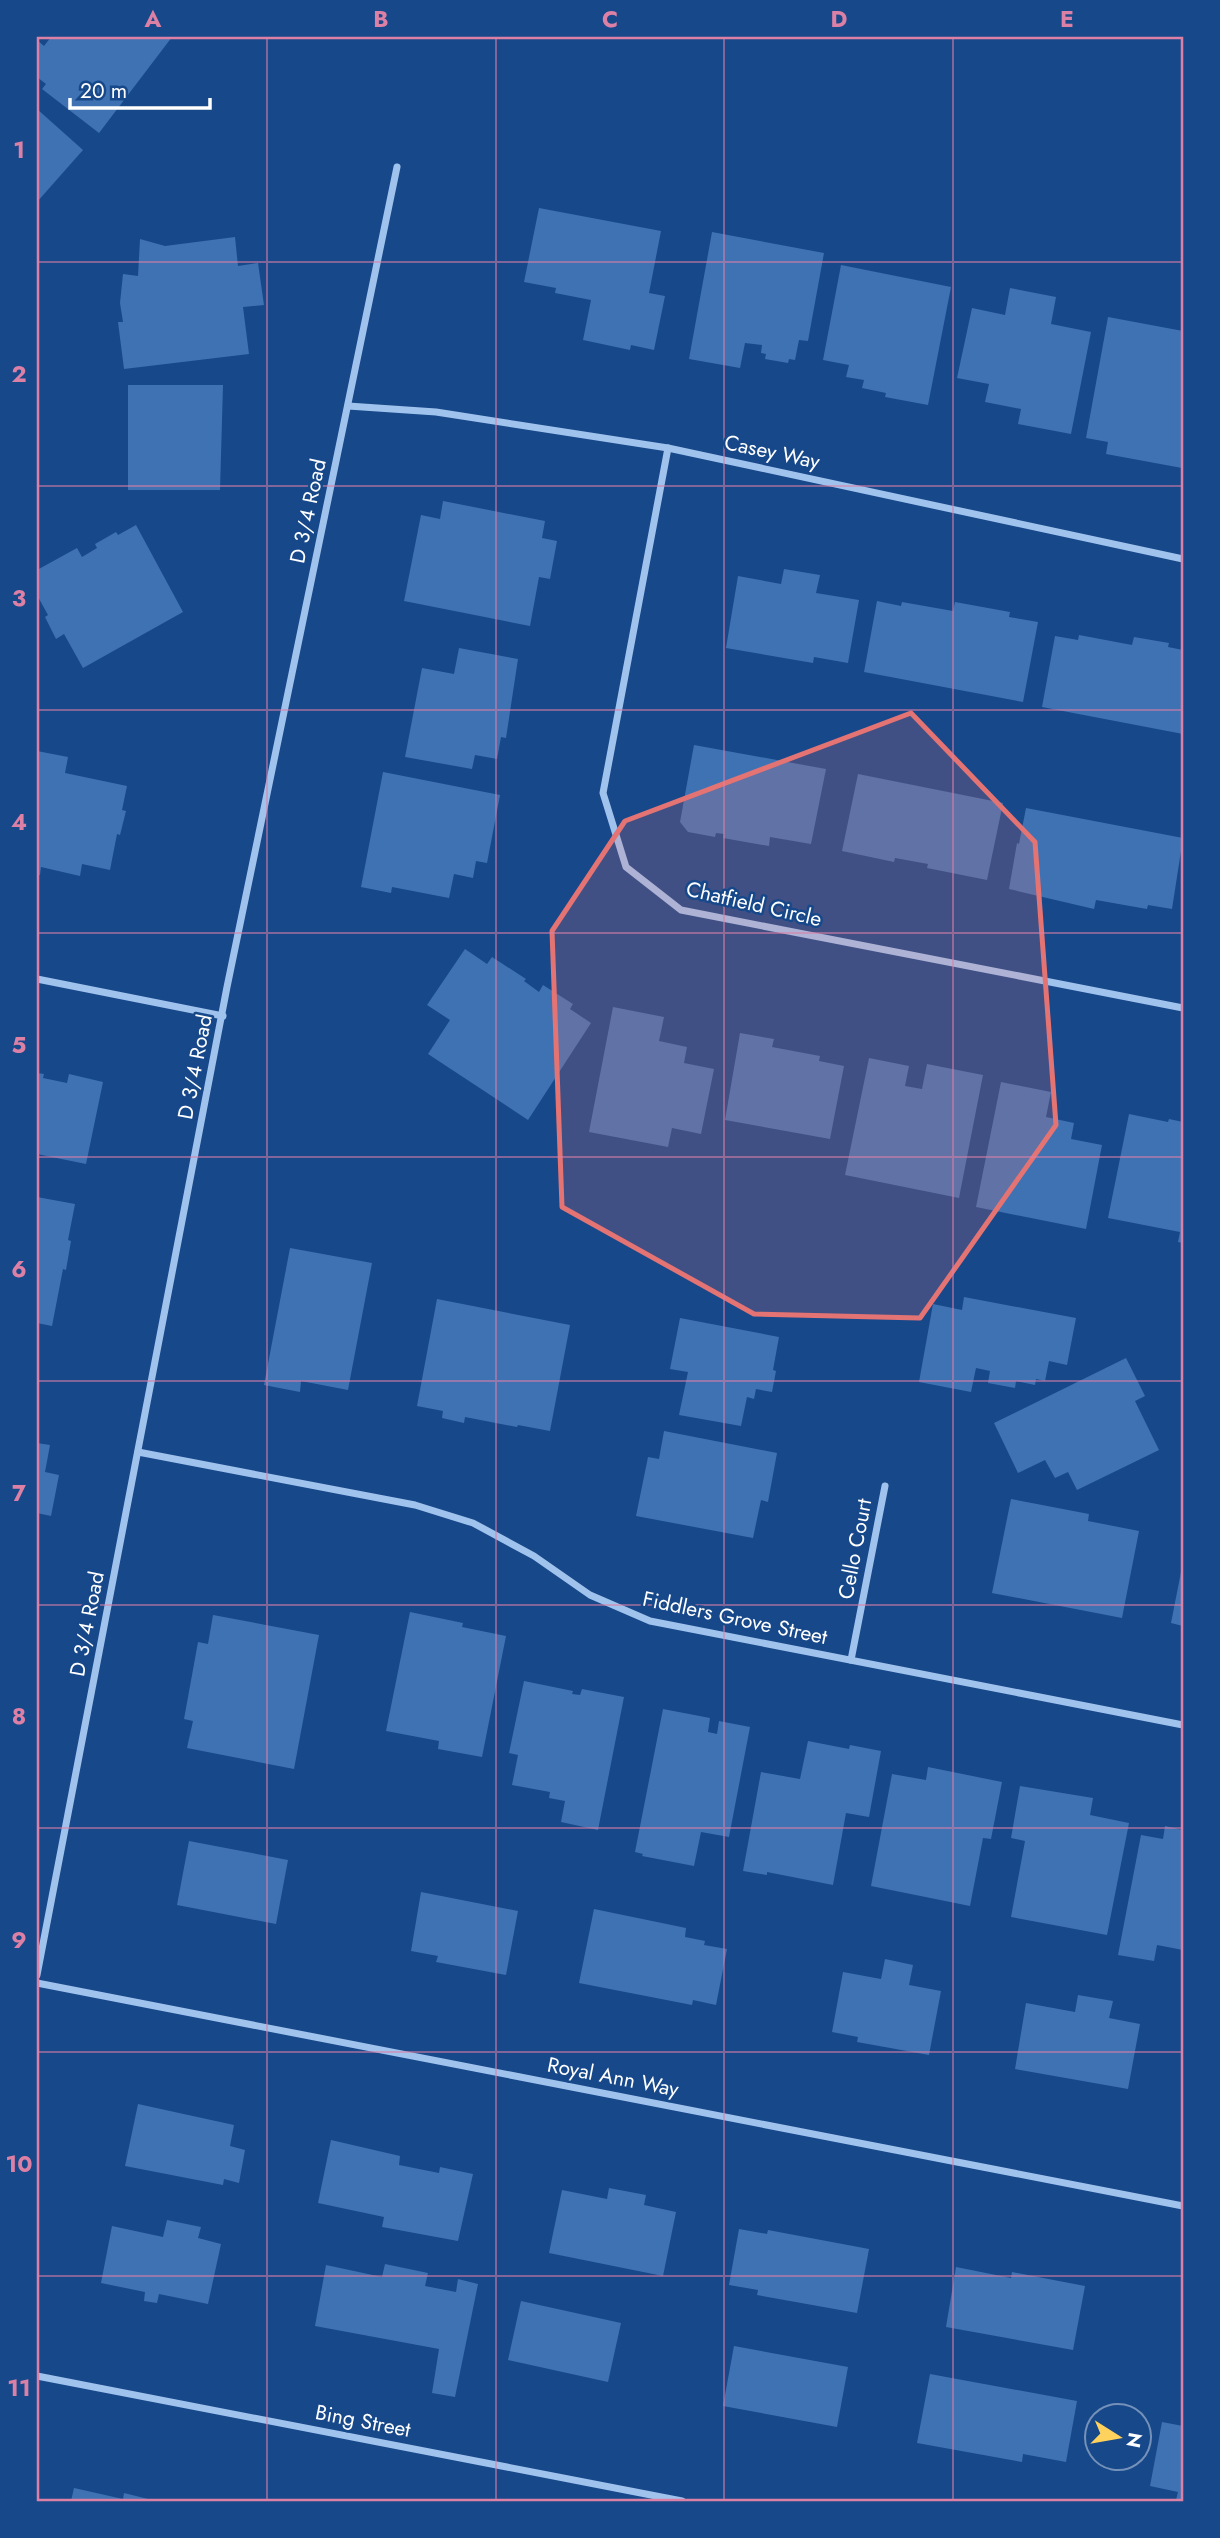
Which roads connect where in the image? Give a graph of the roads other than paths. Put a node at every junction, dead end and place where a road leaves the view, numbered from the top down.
1 (397, 167) dead end
2 (348, 406) junction
3 (668, 448) junction
4 (1183, 559) edge
5 (37, 979) edge
6 (1183, 1008) edge
7 (223, 1016) junction
8 (138, 1452) junction
9 (885, 1486) dead end
10 (850, 1660) junction
11 (1183, 1725) edge
12 (37, 1975) edge
13 (37, 1983) edge
14 (1183, 2206) edge
15 (37, 2376) edge
16 (682, 2501) edge

1 - 2 street, D 3/4 Road
2 - 3 street, Casey Way
2 - 7 street, D 3/4 Road
3 - 4 street, Casey Way
3 - 6 street, Chatfield Circle
5 - 7 street
7 - 8 street, D 3/4 Road
8 - 10 street, Fiddlers Grove Street
8 - 12 street, D 3/4 Road
9 - 10 street, Cello Court
10 - 11 street, Fiddlers Grove Street
13 - 14 street, Royal Ann Way
15 - 16 street, Bing Street

